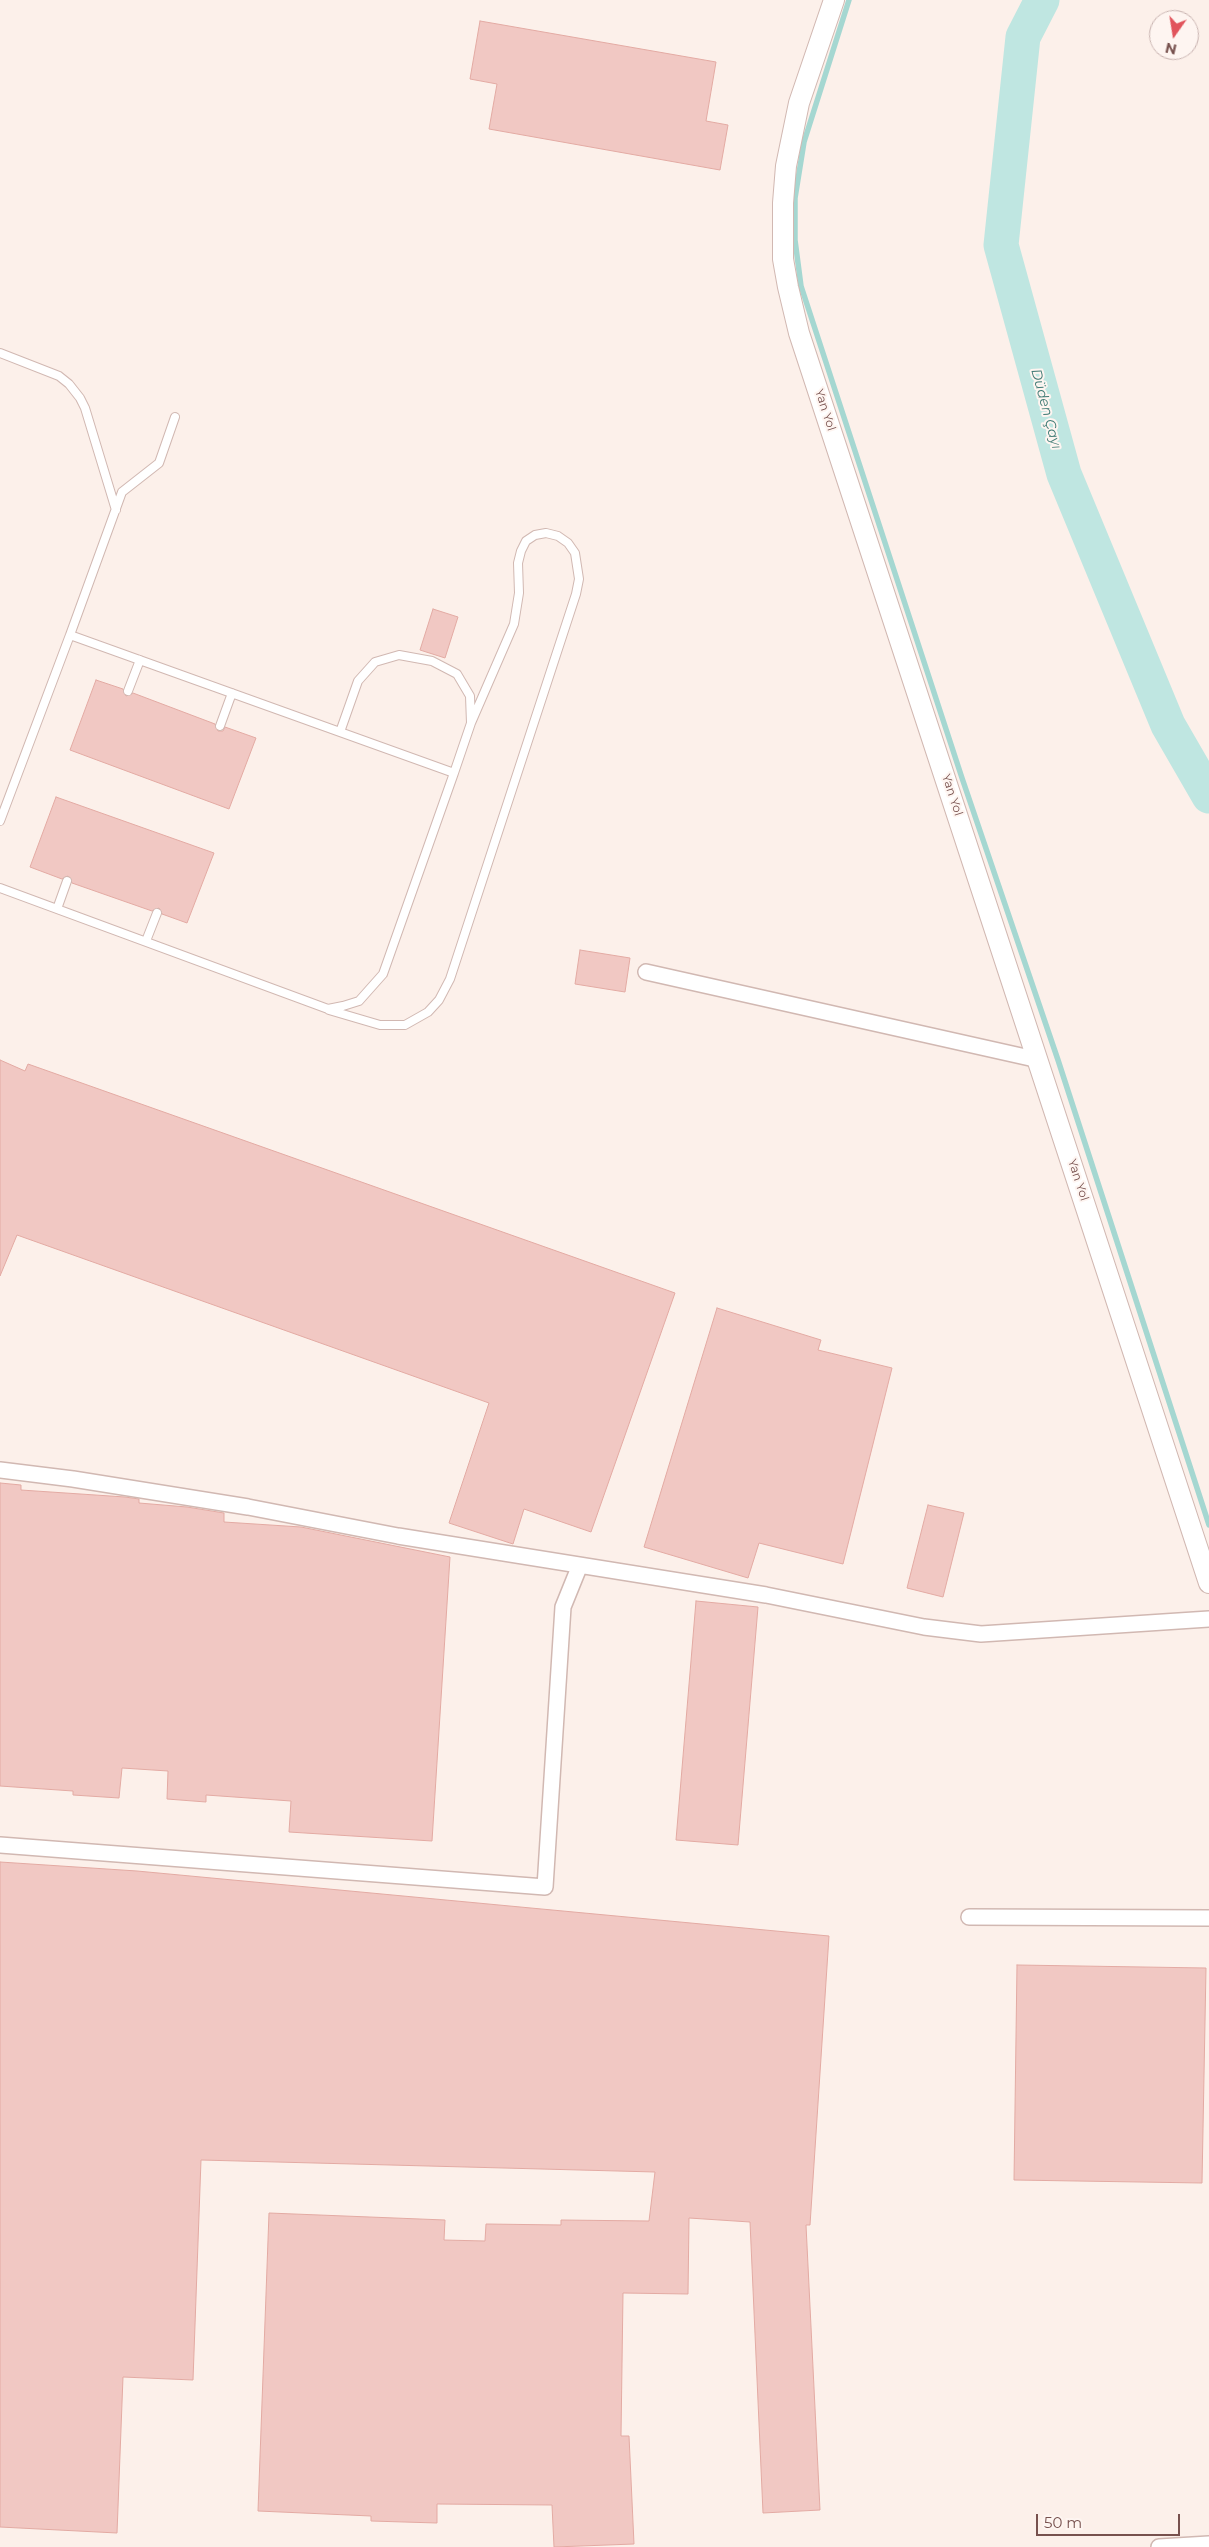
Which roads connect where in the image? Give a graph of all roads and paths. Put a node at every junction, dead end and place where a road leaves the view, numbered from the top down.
1 (834, 0) edge
2 (0, 353) edge
3 (175, 417) dead end
4 (116, 510) junction
5 (70, 635) junction
6 (140, 660) junction
7 (128, 691) dead end
8 (232, 693) junction
9 (471, 723) junction
10 (220, 726) dead end
11 (340, 732) junction
12 (454, 773) junction
13 (0, 821) edge
14 (67, 881) dead end
15 (0, 888) edge
16 (58, 909) junction
17 (157, 913) dead end
18 (146, 941) junction
19 (646, 972) dead end
20 (328, 1009) junction
21 (1039, 1060) junction
22 (0, 1470) edge
23 (580, 1565) junction
24 (1209, 1582) edge
25 (1209, 1619) edge
26 (0, 1845) edge
27 (969, 1917) dead end
28 (1209, 1918) edge
29 (1209, 2544) edge
30 (1159, 2547) edge

1 - 21 street, Yan Yol
2 - 4 lane
3 - 4 lane
4 - 5 lane
5 - 6 lane
5 - 13 lane
6 - 7 lane
6 - 8 lane
8 - 10 lane
8 - 11 lane
9 - 11 lane
9 - 12 lane
9 - 20 lane
11 - 12 lane
12 - 20 lane
14 - 16 lane
15 - 16 lane
16 - 18 lane
17 - 18 lane
18 - 20 lane
19 - 21 street
21 - 24 street, Yan Yol
22 - 23 street
23 - 25 street
23 - 26 street
27 - 28 street
29 - 30 street

